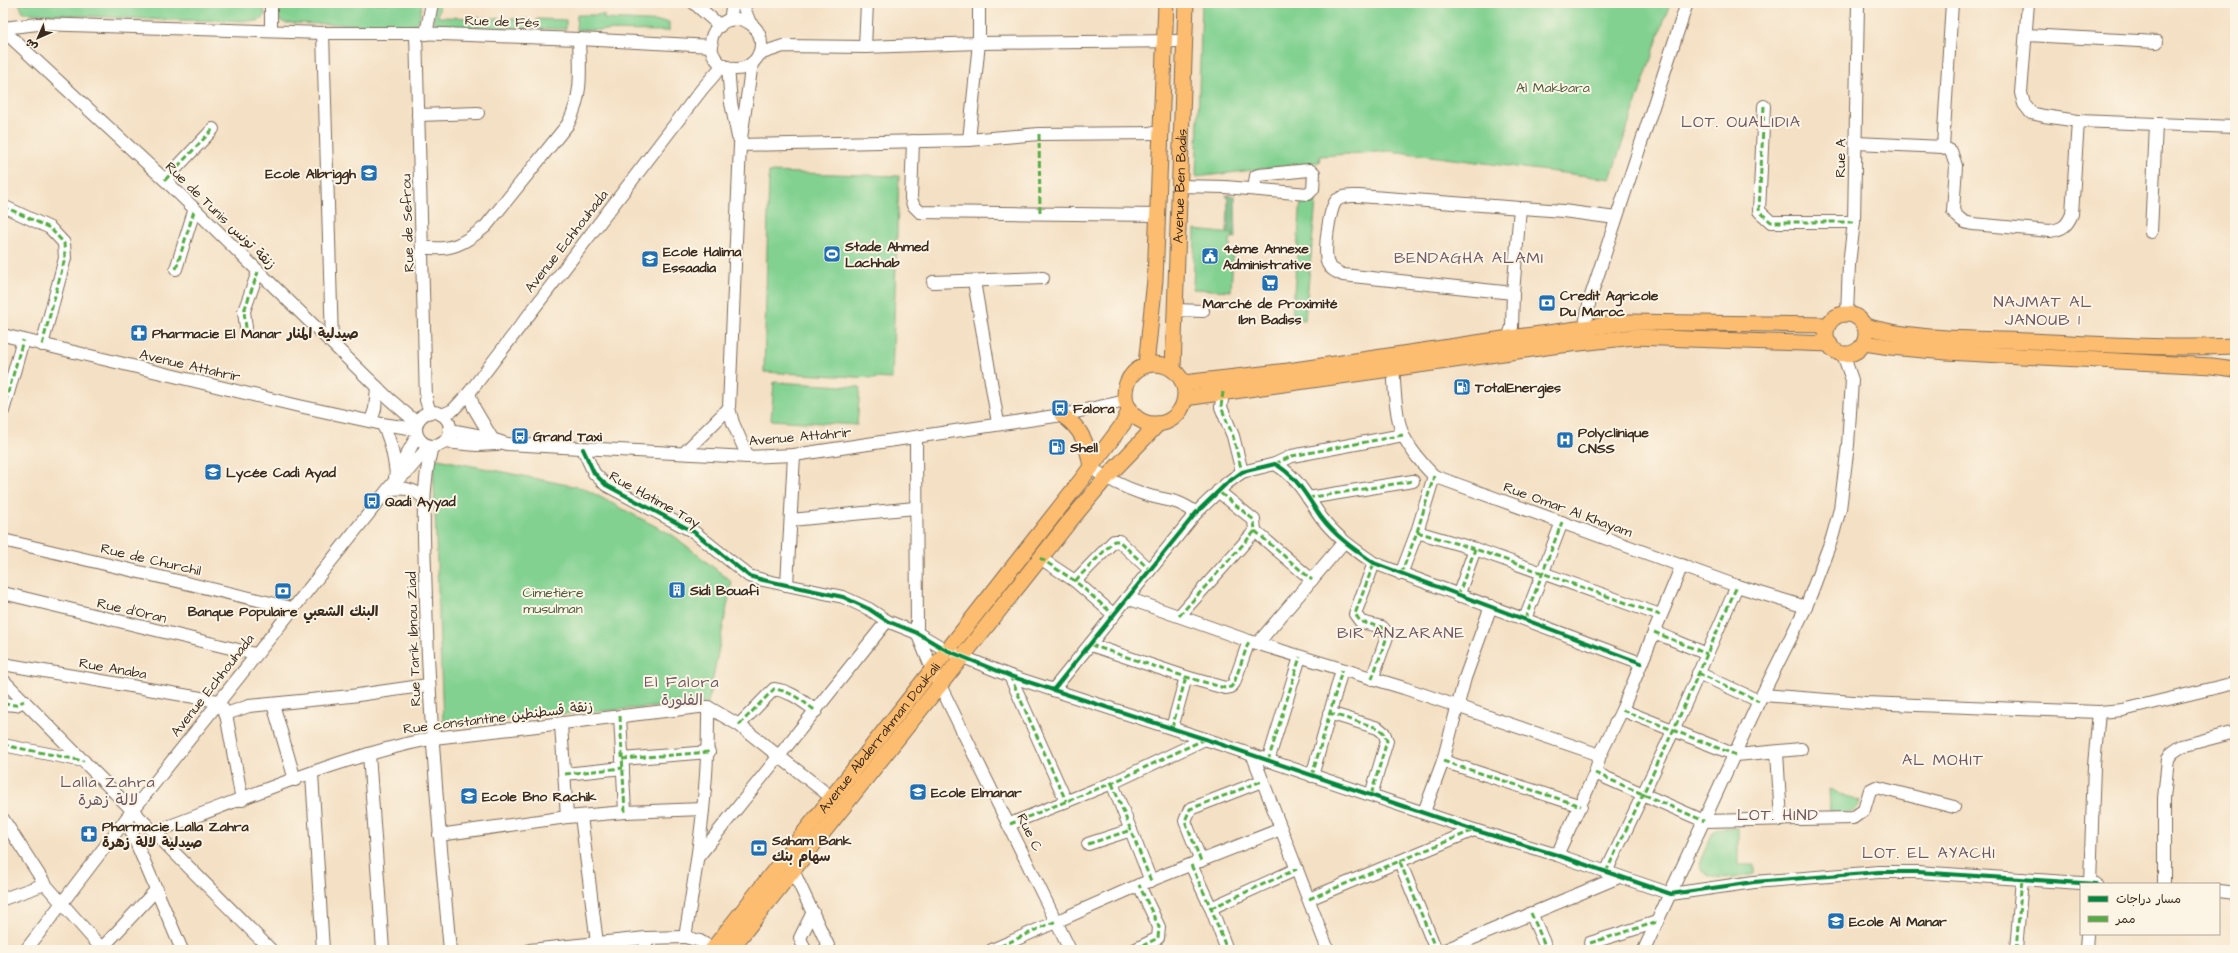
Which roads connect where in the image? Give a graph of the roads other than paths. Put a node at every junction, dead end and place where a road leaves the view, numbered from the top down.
1 (271, 3) edge
2 (432, 3) edge
3 (733, 3) edge
4 (742, 3) edge
5 (867, 3) edge
6 (979, 3) edge
7 (1166, 3) edge
8 (1186, 3) edge
9 (1687, 3) edge
10 (1858, 3) edge
11 (1952, 3) edge
12 (2028, 3) edge
13 (697, 6) edge
14 (750, 23) junction
15 (3, 29) edge
16 (271, 32) junction
17 (323, 33) junction
18 (421, 33) junction
19 (2026, 35) junction
20 (760, 38) junction
21 (579, 39) junction
22 (1184, 40) junction
23 (1164, 42) junction
24 (2157, 42) dead end
25 (979, 43) junction
26 (720, 45) junction
27 (783, 46) junction
28 (865, 47) junction
29 (755, 59) junction
30 (1764, 106) dead end
31 (478, 113) dead end
32 (418, 115) junction
33 (2078, 121) junction
34 (2156, 125) junction
35 (2235, 128) edge
36 (213, 129) dead end
37 (1160, 133) junction
38 (969, 140) junction
39 (913, 141) junction
40 (1856, 143) junction
41 (740, 145) junction
42 (1942, 147) junction
43 (165, 180) junction
44 (1179, 186) junction
45 (1254, 189) dead end
46 (3, 206) edge
47 (1520, 208) junction
48 (194, 211) junction
49 (1158, 215) junction
50 (1616, 218) junction
51 (1854, 222) junction
52 (2151, 232) dead end
53 (423, 247) junction
54 (176, 269) dead end
55 (258, 272) junction
56 (1043, 278) dead end
57 (1155, 280) junction
58 (974, 281) junction
59 (933, 282) dead end
60 (1176, 283) junction
61 (1513, 293) junction
62 (1175, 310) junction
63 (1203, 312) dead end
64 (1847, 314) junction
65 (1828, 325) junction
66 (1865, 326) junction
67 (246, 328) dead end
68 (3, 335) edge
69 (1583, 336) junction
70 (1510, 338) junction
71 (22, 340) junction
72 (332, 342) junction
73 (1865, 343) junction
74 (1830, 344) junction
75 (42, 345) junction
76 (2235, 346) edge
77 (2235, 351) edge
78 (1501, 354) junction
79 (1843, 354) junction
80 (1393, 362) junction
81 (2235, 363) edge
82 (1146, 365) junction
83 (1173, 369) junction
84 (2235, 369) edge
85 (377, 387) junction
86 (1184, 391) junction
87 (1223, 392) junction
88 (469, 393) junction
89 (1128, 405) junction
90 (729, 408) junction
91 (3, 411) edge
92 (430, 412) junction
93 (1062, 415) junction
94 (448, 419) junction
95 (376, 423) junction
96 (998, 423) junction
97 (1158, 424) junction
98 (417, 430) junction
99 (1403, 436) junction
100 (916, 438) junction
101 (493, 440) junction
102 (444, 442) junction
103 (507, 444) junction
104 (430, 446) junction
105 (583, 449) junction
106 (684, 453) junction
107 (794, 454) junction
108 (748, 457) junction
109 (1275, 464) junction
110 (1091, 468) junction
111 (1242, 472) junction
112 (1434, 476) junction
113 (1106, 478) junction
114 (1413, 481) dead end
115 (392, 482) junction
116 (1218, 491) junction
117 (424, 498) junction
118 (1308, 498) junction
119 (915, 508) junction
120 (1196, 513) junction
121 (791, 520) junction
122 (1562, 522) junction
123 (1255, 531) junction
124 (1418, 532) junction
125 (3, 540) edge
126 (1343, 543) junction
127 (1475, 549) junction
128 (1040, 558) junction
129 (1374, 563) junction
130 (1682, 565) junction
131 (1150, 570) junction
132 (1544, 573) junction
133 (1401, 574) junction
134 (1312, 580) junction
135 (1074, 581) junction
136 (787, 585) junction
137 (1737, 586) junction
138 (3, 593) edge
139 (1458, 596) junction
140 (1127, 598) junction
141 (1491, 606) junction
142 (1806, 607) junction
143 (292, 608) junction
144 (1660, 615) junction
145 (1114, 616) junction
146 (1179, 616) junction
147 (1525, 619) junction
148 (887, 621) junction
149 (1654, 632) junction
150 (917, 633) junction
151 (1254, 642) junction
152 (1091, 644) junction
153 (946, 650) junction
154 (255, 654) junction
155 (1707, 654) junction
156 (962, 657) junction
157 (1300, 657) junction
158 (1641, 663) junction
159 (3, 664) edge
160 (932, 669) junction
161 (1342, 670) junction
162 (1698, 673) junction
163 (1010, 676) junction
164 (1186, 677) junction
165 (1372, 679) junction
166 (3, 680) edge
167 (2235, 683) edge
168 (428, 685) junction
169 (940, 685) junction
170 (1053, 690) junction
171 (1761, 698) junction
172 (24, 701) junction
173 (218, 701) junction
174 (3, 704) edge
175 (273, 704) junction
176 (708, 707) junction
177 (1458, 707) junction
178 (1622, 710) junction
179 (816, 711) junction
180 (2099, 712) junction
181 (1329, 713) junction
182 (226, 714) junction
183 (620, 716) junction
184 (561, 724) junction
185 (739, 726) junction
186 (1172, 728) junction
187 (1674, 729) junction
188 (2235, 732) edge
189 (434, 738) junction
190 (1205, 739) junction
191 (3, 745) edge
192 (1801, 749) dead end
193 (709, 752) junction
194 (1777, 752) junction
195 (369, 754) junction
196 (1600, 754) junction
197 (780, 755) junction
198 (1736, 755) junction
199 (1253, 756) junction
200 (1268, 760) junction
201 (84, 761) junction
202 (1443, 762) junction
203 (622, 764) junction
204 (312, 774) junction
205 (565, 774) junction
206 (1595, 774) junction
207 (1312, 776) junction
208 (295, 780) junction
209 (1262, 781) junction
210 (1112, 783) junction
211 (1371, 795) junction
212 (1643, 795) junction
213 (831, 797) junction
214 (242, 800) junction
215 (1066, 801) junction
216 (1581, 806) junction
217 (1954, 807) dead end
218 (703, 809) junction
219 (625, 812) junction
220 (1424, 812) junction
221 (129, 814) junction
222 (581, 816) junction
223 (567, 817) junction
224 (3, 819) edge
225 (1781, 820) junction
226 (1704, 821) junction
227 (1010, 824) junction
228 (1281, 829) junction
229 (1131, 830) junction
230 (1474, 830) junction
231 (154, 832) junction
232 (439, 835) junction
233 (1088, 844) dead end
234 (1557, 855) junction
235 (698, 857) junction
236 (785, 857) junction
237 (1400, 862) junction
238 (1196, 863) junction
239 (1297, 868) junction
240 (794, 870) junction
241 (1606, 872) junction
242 (1619, 877) junction
243 (2022, 879) junction
244 (1145, 883) junction
245 (2080, 883) edge
246 (2090, 883) edge
247 (2164, 883) edge
248 (45, 884) junction
249 (157, 889) junction
250 (2235, 889) edge
251 (2220, 891) edge
252 (1671, 894) junction
253 (3, 899) edge
254 (1309, 899) junction
255 (62, 904) junction
256 (1212, 908) junction
257 (813, 912) junction
258 (1531, 913) junction
259 (1056, 921) junction
260 (1657, 922) junction
261 (2087, 935) edge
262 (685, 937) junction
263 (597, 943) junction
264 (1590, 943) dead end
265 (646, 944) edge
266 (562, 948) edge
267 (102, 949) edge
268 (712, 949) edge
269 (1450, 949) edge
270 (26, 950) edge
271 (182, 950) edge
272 (271, 950) edge
273 (323, 950) edge
274 (383, 950) edge
275 (450, 950) edge
276 (530, 950) edge
277 (730, 950) edge
278 (805, 950) edge
279 (830, 950) edge
280 (992, 950) edge
281 (1070, 950) edge
282 (1134, 950) edge
283 (1227, 950) edge
284 (1328, 950) edge
285 (1436, 950) edge
286 (1547, 950) edge
287 (1644, 950) edge
288 (2016, 950) edge
289 (2086, 950) edge

1 - 16 street
2 - 18 street, Rue de Sefrou
3 - 26 street
4 - 14 street
5 - 28 street
6 - 25 street
7 - 23 main road, Avenue Ben Badis
8 - 22 main road, Avenue Ben Badis
9 - 50 street
10 - 40 street, Rue A
11 - 42 street
12 - 19 street
13 - 26 street
14 - 20 street
14 - 26 street
15 - 16 street, Rue de Fés
15 - 43 street, Rue de Tunis زنقة تونس
16 - 17 street, Rue de Fés
17 - 18 street, Rue de Fés
17 - 72 street
18 - 21 street, Rue de Fés
18 - 32 street, Rue de Sefrou
19 - 24 street
19 - 33 street
20 - 27 street
20 - 29 street
21 - 26 street, Rue de Fés
21 - 53 street
22 - 23 street
22 - 44 main road, Avenue Ben Badis
23 - 25 street
23 - 37 main road, Avenue Ben Badis
25 - 28 street
25 - 38 street
26 - 29 street
26 - 41 street
26 - 88 street, Avenue Echhouhada
27 - 28 street
27 - 29 street
29 - 41 street
30 - 51 street
31 - 32 street
32 - 53 street, Rue de Sefrou
33 - 34 street
33 - 42 street
34 - 35 street
34 - 52 street
36 - 43 street
37 - 38 street
37 - 49 main road, Avenue Ben Badis
38 - 39 street
39 - 41 street
39 - 49 street
40 - 42 street
40 - 51 street, Rue A
41 - 90 street
43 - 48 street, Rue de Tunis زنقة تونس
44 - 45 street
44 - 60 main road, Avenue Ben Badis
46 - 75 street
47 - 50 street
47 - 61 street
47 - 61 street
48 - 54 street
48 - 55 street, Rue de Tunis زنقة تونس
49 - 57 main road, Avenue Ben Badis
50 - 69 street
51 - 64 street, Rue A
53 - 92 street, Rue de Sefrou
55 - 67 street
55 - 72 street, Rue de Tunis زنقة تونس
56 - 58 street
57 - 60 main road
57 - 82 main road, Avenue Ben Badis
58 - 59 street
58 - 96 street
60 - 62 main road, Avenue Ben Badis
61 - 70 street
62 - 63 street
62 - 83 main road, Avenue Ben Badis
64 - 65 main road
64 - 66 main road
65 - 69 main road
65 - 74 main road
66 - 73 main road
66 - 76 main road
68 - 71 street, Avenue Attahrir
69 - 70 main road
69 - 74 main road
69 - 78 main road
70 - 78 street
70 - 80 main road
71 - 75 street, Avenue Attahrir
71 - 91 street
72 - 85 street, Rue de Tunis زنقة تونس
73 - 79 main road
73 - 84 main road
74 - 79 main road
75 - 95 street, Avenue Attahrir
77 - 81 main road
78 - 80 main road
79 - 142 street
80 - 86 main road
80 - 87 main road
80 - 99 street, Rue Omar Al Khayam
82 - 83 main road
82 - 89 main road
83 - 86 main road
85 - 95 street
85 - 98 street, Rue de Tunis زنقة تونس
86 - 87 main road
86 - 97 main road
87 - 111 street
88 - 94 street, Avenue Echhouhada
88 - 101 street
89 - 93 street, Avenue Attahrir
89 - 97 main road
89 - 110 main road, Avenue Abderrahman Doukali
90 - 106 street
90 - 108 street
92 - 94 street
92 - 98 street
93 - 96 street, Avenue Attahrir
93 - 110 main road
94 - 101 street, Avenue Attahrir
94 - 102 street
95 - 98 street, Avenue Attahrir
95 - 115 street
96 - 100 street, Avenue Attahrir
97 - 113 main road, Avenue Abderrahman Doukali
98 - 104 street
98 - 115 street
99 - 109 street
99 - 112 street, Rue Omar Al Khayam
100 - 107 street, Avenue Attahrir
100 - 119 street
101 - 103 street, Avenue Attahrir
102 - 103 street
102 - 104 street
103 - 105 street, Avenue Attahrir
104 - 115 street, Avenue Echhouhada
104 - 117 street, Rue Tarik Ibnou Ziad
105 - 106 street, Avenue Attahrir
105 - 136 street, Rue Hatime Tay
106 - 108 street, Avenue Attahrir
107 - 108 street, Avenue Attahrir
107 - 121 street
109 - 111 street
109 - 118 street
110 - 113 street
110 - 153 main road, Avenue Abderrahman Doukali
111 - 116 street
112 - 122 street, Rue Omar Al Khayam
112 - 124 street
113 - 120 street
113 - 128 main road, Avenue Abderrahman Doukali
114 - 118 street
115 - 117 street
115 - 143 street, Avenue Echhouhada
116 - 120 street
116 - 123 street
117 - 168 street, Rue Tarik Ibnou Ziad
118 - 126 street
119 - 121 street
119 - 150 street
120 - 131 street
121 - 136 street
122 - 130 street, Rue Omar Al Khayam
122 - 132 street
123 - 134 street
123 - 146 street
124 - 127 street
124 - 133 street
125 - 143 street, Rue de Churchil
126 - 129 street
126 - 134 street
127 - 132 street
127 - 139 street
128 - 135 street
128 - 156 main road, Avenue Abderrahman Doukali
129 - 133 street
129 - 165 street
130 - 137 street, Rue Omar Al Khayam
130 - 144 street
131 - 135 street
131 - 140 street
132 - 144 street
132 - 147 street
133 - 139 street
134 - 151 street
135 - 145 street
136 - 148 street, Rue Hatime Tay
137 - 142 street, Rue Omar Al Khayam
137 - 155 street
138 - 154 street, Rue d'Oran
139 - 141 street
140 - 145 street
140 - 146 street
141 - 147 street
141 - 177 street
142 - 171 street
143 - 154 street, Avenue Echhouhada
144 - 149 street
145 - 152 street
146 - 151 street
147 - 158 street
148 - 150 street, Rue Hatime Tay
148 - 179 street
149 - 155 street
149 - 158 street
150 - 153 street, Rue Hatime Tay
150 - 160 street, Rue C
151 - 157 street
151 - 164 street
152 - 164 street
152 - 170 street
153 - 156 street, Rue Hatime Tay
153 - 160 main road, Avenue Abderrahman Doukali
154 - 173 street, Avenue Echhouhada
155 - 162 street
156 - 163 street, Rue Hatime Tay
156 - 169 main road, Avenue Abderrahman Doukali
157 - 161 street
157 - 200 street
158 - 178 street
159 - 173 street, Rue Anaba
160 - 169 street, Rue C
160 - 213 main road, Avenue Abderrahman Doukali
161 - 165 street
161 - 181 street
162 - 171 street
162 - 187 street
163 - 170 street, Rue Hatime Tay
163 - 215 street
164 - 186 street
165 - 177 street
166 - 172 street
167 - 180 street
168 - 175 street
168 - 189 street, Rue Tarik Ibnou Ziad
169 - 227 street, Rue C
169 - 240 main road, Avenue Abderrahman Doukali
170 - 186 street, Rue Hatime Tay
171 - 180 street
171 - 198 street
172 - 174 street
172 - 201 street
173 - 182 street
173 - 221 street, Avenue Echhouhada
175 - 182 street
175 - 208 street
176 - 183 street, Rue constantine زنقة قسطنطين
176 - 185 street
176 - 193 street
177 - 196 street
177 - 202 street
178 - 187 street
178 - 196 street
179 - 185 street
179 - 197 street
180 - 246 street
181 - 207 street
181 - 211 street
182 - 214 street
183 - 184 street, Rue constantine زنقة قسطنطين
183 - 203 street
184 - 189 street, Rue constantine زنقة قسطنطين
184 - 205 street
185 - 197 street
186 - 190 street, Rue Hatime Tay
187 - 198 street
187 - 212 street
188 - 247 street
189 - 195 street, Rue constantine زنقة قسطنطين
189 - 232 street, Rue Tarik Ibnou Ziad
190 - 199 street, Rue Hatime Tay
190 - 210 street
191 - 201 street
192 - 194 street
193 - 203 street
193 - 218 street
194 - 198 street
194 - 225 street
195 - 204 street, Rue constantine زنقة قسطنطين
195 - 274 street
196 - 206 street
197 - 213 street
197 - 235 street
198 - 226 street
199 - 200 street, Rue Hatime Tay
199 - 209 street
200 - 207 street, Rue Hatime Tay
201 - 221 street
202 - 216 street
202 - 220 street
203 - 205 street
203 - 219 street
204 - 208 street, Rue constantine زنقة قسطنطين
204 - 273 street
205 - 223 street
206 - 212 street
206 - 216 street
207 - 211 street, Rue Hatime Tay
208 - 214 street, Rue constantine زنقة قسطنطين
209 - 228 street
209 - 238 street
210 - 215 street
210 - 229 street
211 - 220 street, Rue Hatime Tay
212 - 226 street
212 - 241 street
213 - 236 main road, Avenue Abderrahman Doukali
214 - 231 street, Rue constantine زنقة قسطنطين
215 - 227 street
216 - 234 street
217 - 225 street
218 - 219 street
218 - 235 street
219 - 222 street
220 - 230 street, Rue Hatime Tay
221 - 231 street
221 - 249 street
221 - 255 street, Avenue Echhouhada
222 - 223 street
222 - 263 street
223 - 232 street
224 - 248 street
225 - 226 street
226 - 252 street
227 - 259 street, Rue C
228 - 238 street
228 - 239 street
229 - 233 street
229 - 244 street
230 - 234 street, Rue Hatime Tay
230 - 237 street
231 - 272 street
232 - 275 street, Rue Tarik Ibnou Ziad
234 - 241 street, Rue Hatime Tay
235 - 262 street
236 - 240 street
236 - 268 main road, Avenue Abderrahman Doukali
237 - 254 street
237 - 285 street
238 - 244 street
238 - 256 street
239 - 254 street
239 - 256 street
240 - 257 street
240 - 277 main road, Avenue Abderrahman Doukali
241 - 242 street, Rue Hatime Tay
242 - 252 street, Rue Hatime Tay
242 - 258 street
243 - 245 street
243 - 252 street
243 - 288 street
244 - 259 street
244 - 282 street
248 - 253 street
248 - 255 street
249 - 267 street
249 - 271 street
250 - 251 street
252 - 260 street
254 - 284 street
255 - 267 street
255 - 270 street, Avenue Echhouhada
256 - 283 street
257 - 278 street
257 - 279 street
258 - 269 street
258 - 286 street
259 - 280 street
259 - 281 street, Rue C
260 - 264 street
260 - 287 street
261 - 289 street
262 - 265 street
262 - 268 street
263 - 265 street
263 - 266 street
266 - 276 street

